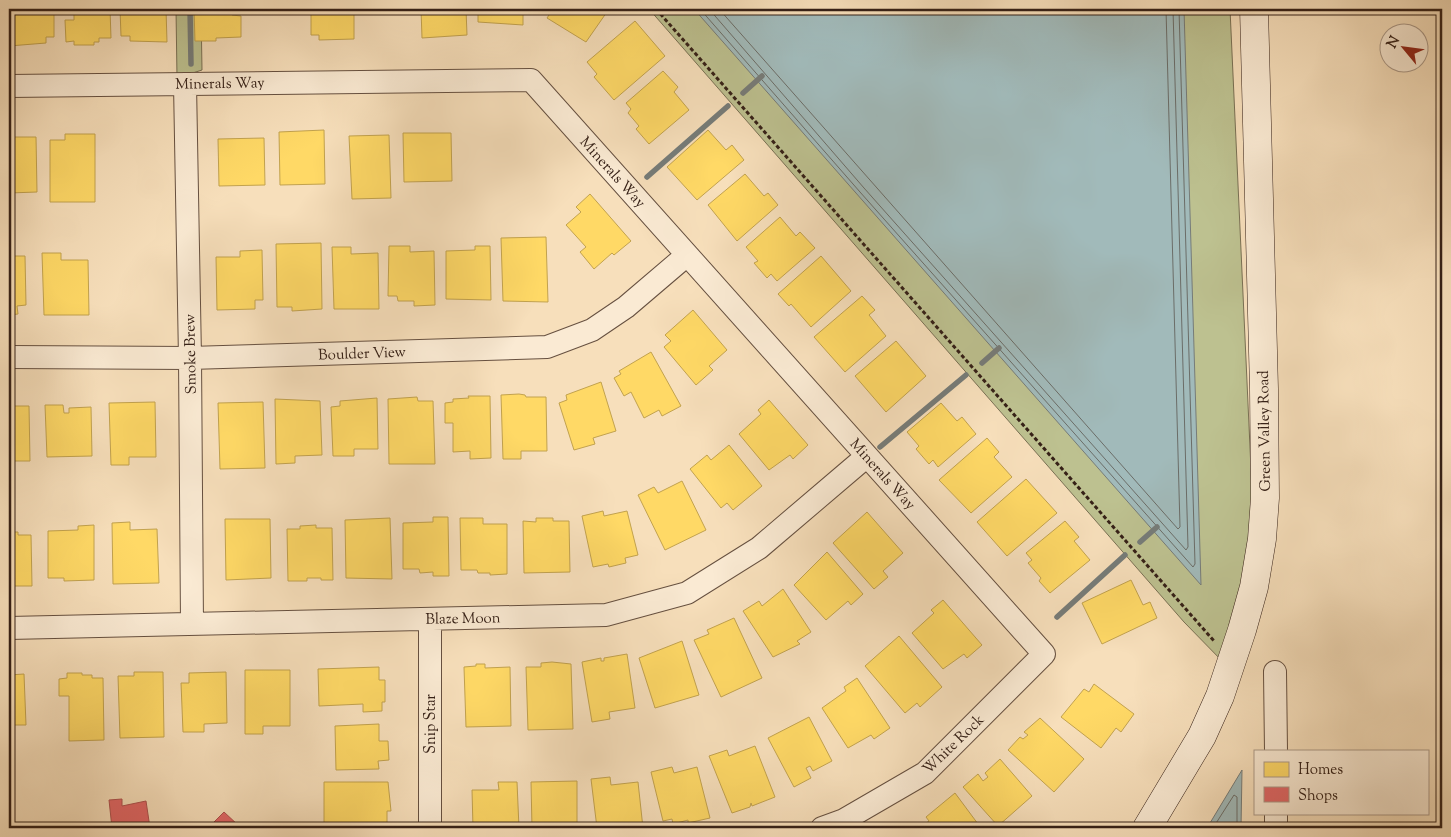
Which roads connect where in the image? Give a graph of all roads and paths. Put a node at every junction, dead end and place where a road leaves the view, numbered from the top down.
1 (656, 9) edge
2 (1254, 9) edge
3 (185, 84) junction
4 (9, 86) edge
5 (687, 255) junction
6 (9, 357) edge
7 (190, 358) junction
8 (867, 456) junction
9 (430, 619) junction
10 (192, 624) junction
11 (9, 628) edge
12 (1044, 654) joint
13 (1231, 661) junction
14 (1275, 672) dead end
15 (1276, 750) edge
16 (1276, 814) edge
17 (430, 828) edge
18 (822, 828) edge
19 (1147, 828) edge
20 (1276, 828) edge

1 - 13 path
2 - 13 street, Green Valley Road
3 - 4 street, Minerals Way
3 - 5 street, Minerals Way
3 - 7 street, Smoke Brew
5 - 7 street, Boulder View
5 - 8 street, Minerals Way
6 - 7 street, Boulder View
7 - 10 street, Smoke Brew
8 - 9 street, Blaze Moon
8 - 12 street, Minerals Way
9 - 10 street, Blaze Moon
9 - 17 street, Snip Star
10 - 11 street, Blaze Moon
12 - 18 street, White Rock
13 - 19 street, Green Valley Road
14 - 15 street
16 - 20 street

